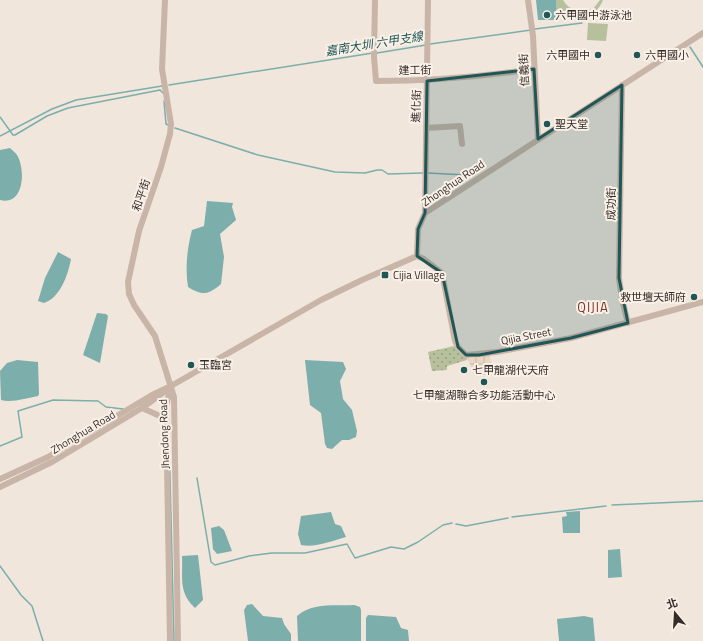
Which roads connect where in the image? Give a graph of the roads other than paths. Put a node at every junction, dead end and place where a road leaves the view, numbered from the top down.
1 (165, 0) edge
2 (376, 0) edge
3 (428, 0) edge
4 (528, 0) edge
5 (703, 33) edge
6 (534, 69) junction
7 (427, 81) junction
8 (622, 85) junction
9 (426, 128) junction
10 (538, 139) junction
11 (462, 144) dead end
12 (425, 213) junction
13 (417, 256) junction
14 (703, 302) edge
15 (628, 323) junction
16 (171, 386) junction
17 (142, 408) junction
18 (166, 426) junction
19 (0, 479) edge
20 (0, 487) edge
21 (170, 641) edge
22 (178, 641) edge

1 - 16 street, 和平街
2 - 7 street, 建工街
3 - 7 street, 進化街
4 - 6 street, 信義街
5 - 8 street, Zhonghua Road
6 - 7 street, 建工街
6 - 10 street, 信義街
7 - 9 street, 進化街
8 - 10 street, Zhonghua Road
8 - 15 street, 成功街
9 - 11 street
9 - 12 street, 進化街
10 - 12 street, Zhonghua Road
12 - 13 street, Zhonghua Road
13 - 15 street, Qijia Street
13 - 16 street, Zhonghua Road
14 - 15 street, Qijia Street
16 - 17 street, Zhonghua Road
16 - 18 street, Jhendong Road
16 - 19 street, Zhonghua Road
16 - 22 street, Jhendong Road
17 - 18 street
17 - 20 street, Zhonghua Road
18 - 21 street, Jhendong Road

